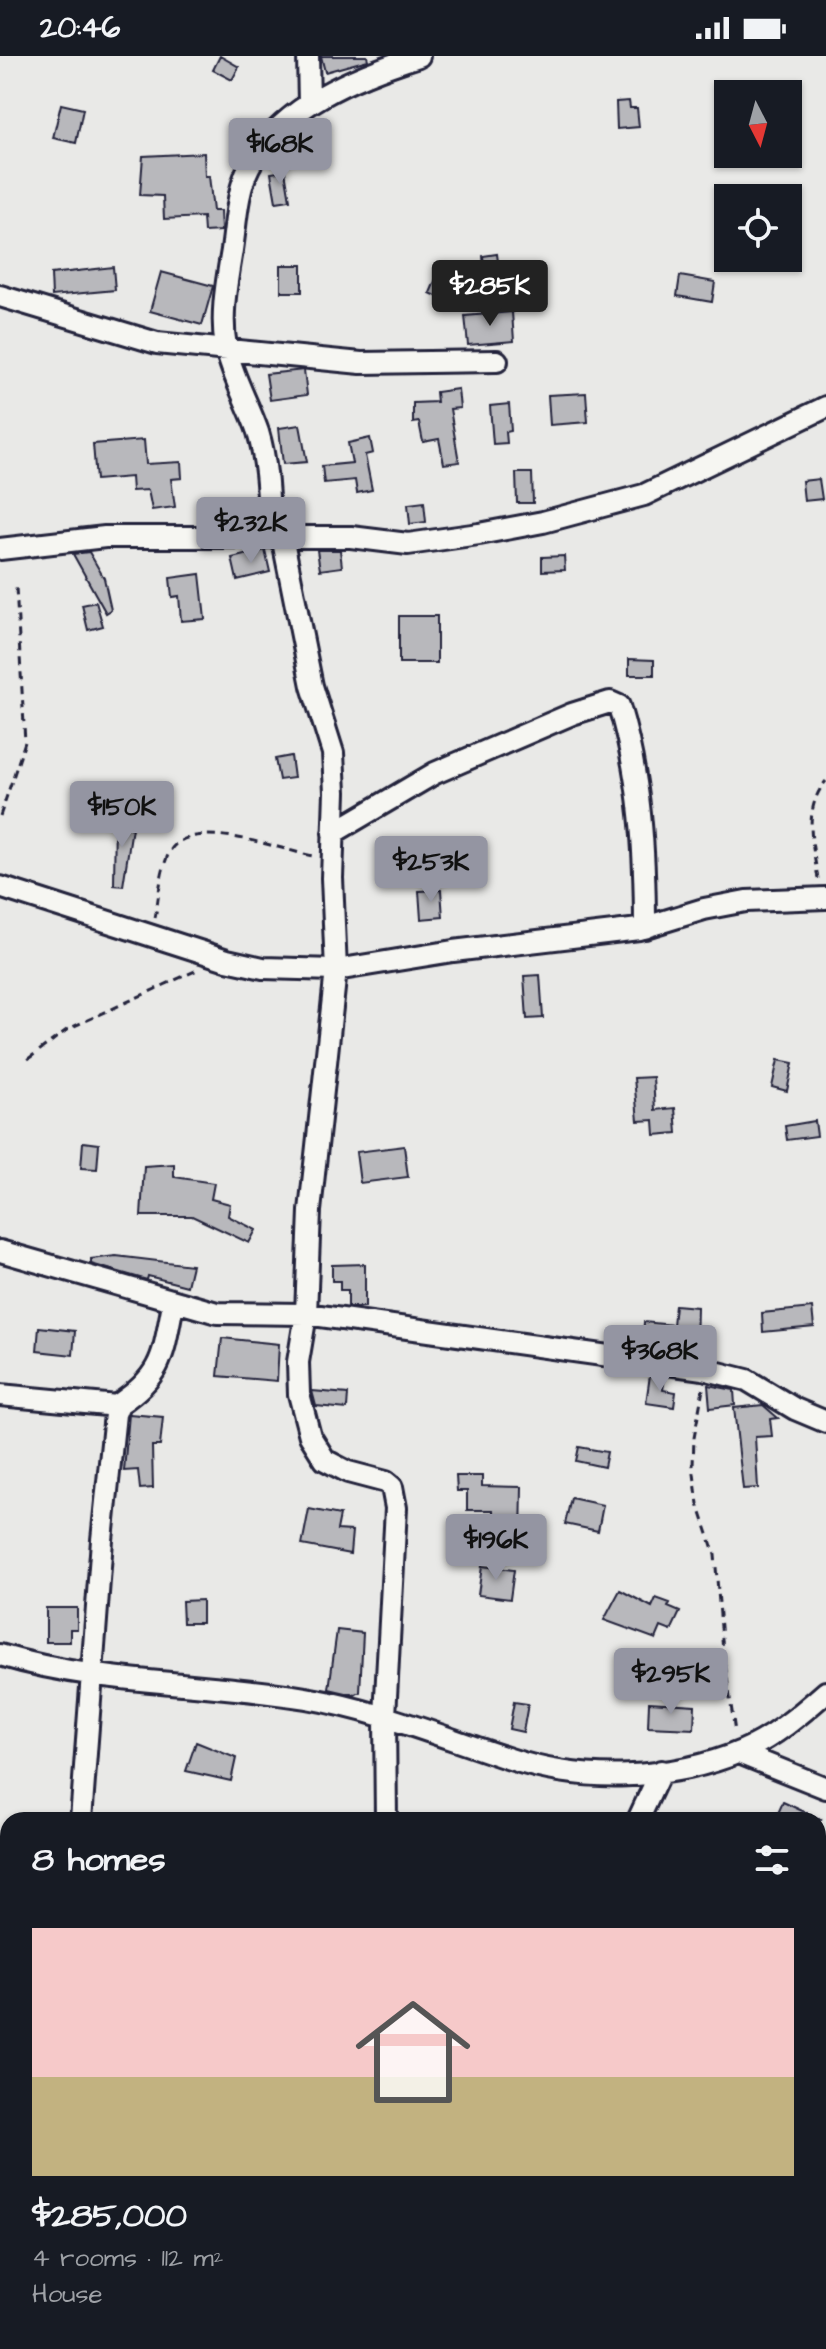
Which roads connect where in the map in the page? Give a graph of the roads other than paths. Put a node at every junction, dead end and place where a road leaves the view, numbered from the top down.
1 (308, 56) edge
2 (419, 56) edge
3 (309, 103) junction
4 (0, 296) edge
5 (226, 348) junction
6 (497, 361) dead end
7 (826, 407) edge
8 (276, 536) junction
9 (0, 549) edge
10 (333, 833) junction
11 (0, 887) edge
12 (824, 899) edge
13 (645, 928) junction
14 (336, 970) junction
15 (0, 1251) edge
16 (173, 1304) junction
17 (306, 1314) junction
18 (0, 1395) edge
19 (117, 1406) junction
20 (826, 1422) edge
21 (0, 1655) edge
22 (92, 1676) junction
23 (826, 1692) edge
24 (385, 1716) junction
25 (739, 1753) junction
26 (661, 1771) junction
27 (826, 1788) edge
28 (82, 1812) edge
29 (386, 1812) edge
30 (642, 1812) edge

1 - 3 street
2 - 3 street
3 - 5 street
4 - 5 street
5 - 6 street
5 - 8 street
7 - 8 street
8 - 9 street
8 - 10 street
10 - 13 street
10 - 14 street
11 - 14 street
12 - 13 street
13 - 14 street
14 - 17 street
15 - 16 street
16 - 17 street
16 - 19 street
17 - 20 street
17 - 24 street
18 - 19 street
19 - 22 street
21 - 22 street
22 - 24 street
22 - 28 street
23 - 25 street
24 - 26 street
24 - 29 street
25 - 26 street
25 - 27 street
26 - 30 street

